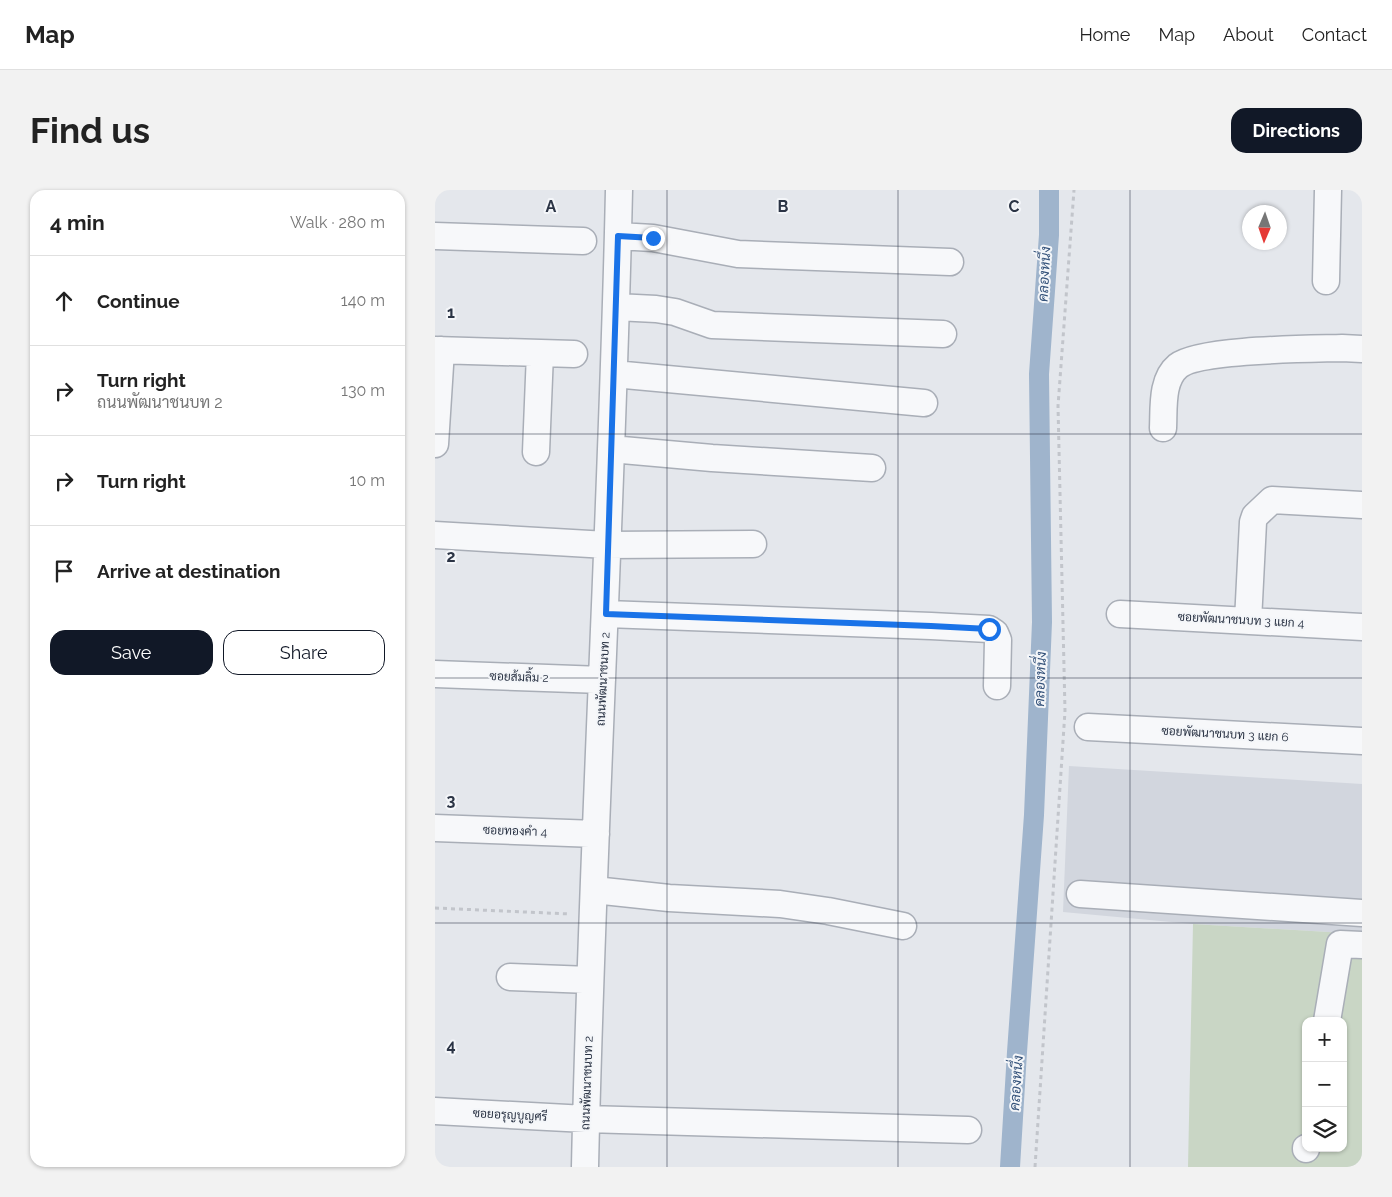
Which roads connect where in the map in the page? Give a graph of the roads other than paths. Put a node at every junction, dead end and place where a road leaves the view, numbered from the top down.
1 (619, 190) edge
2 (1328, 190) edge
3 (435, 236) edge
4 (618, 236) junction
5 (583, 241) dead end
6 (950, 262) dead end
7 (1326, 281) dead end
8 (616, 307) junction
9 (943, 334) dead end
10 (1362, 349) edge
11 (438, 350) edge
12 (540, 353) junction
13 (574, 354) dead end
14 (614, 374) junction
15 (924, 403) dead end
16 (1163, 428) dead end
17 (435, 444) edge
18 (611, 449) junction
19 (536, 452) dead end
20 (872, 468) dead end
21 (1362, 505) edge
22 (435, 535) edge
23 (753, 544) dead end
24 (607, 545) junction
25 (606, 614) junction
26 (1120, 614) dead end
27 (1248, 620) junction
28 (1362, 627) edge
29 (435, 674) edge
30 (602, 680) junction
31 (997, 686) dead end
32 (1088, 726) dead end
33 (1362, 741) edge
34 (435, 828) edge
35 (596, 834) junction
36 (1080, 894) dead end
37 (594, 902) junction
38 (1362, 913) edge
39 (903, 926) dead end
40 (1362, 945) edge
41 (510, 977) dead end
42 (590, 980) junction
43 (1328, 1017) edge
44 (435, 1111) edge
45 (586, 1119) junction
46 (968, 1130) dead end
47 (585, 1167) edge

1 - 4 street, ถนนพัฒนาชนบท 2
2 - 7 street
3 - 5 street
4 - 6 street
4 - 8 street, ถนนพัฒนาชนบท 2
8 - 9 street
8 - 14 street, ถนนพัฒนาชนบท 2
10 - 16 street
11 - 12 street
11 - 17 street
12 - 13 street
12 - 19 street
14 - 15 street
14 - 18 street, ถนนพัฒนาชนบท 2
18 - 20 street
18 - 24 street, ถนนพัฒนาชนบท 2
21 - 27 street
22 - 24 street
23 - 24 street
24 - 25 street, ถนนพัฒนาชนบท 2
25 - 30 street, ถนนพัฒนาชนบท 2
25 - 31 street
26 - 27 street, ซอยพัฒนาชนบท 3 แยก 4
27 - 28 street, ซอยพัฒนาชนบท 3 แยก 4
29 - 30 street, ซอยส้มลิ้ม 2
30 - 35 street, ถนนพัฒนาชนบท 2
32 - 33 street, ซอยพัฒนาชนบท 3 แยก 6
34 - 35 street, ซอยทองคำ 4
35 - 37 street, ถนนพัฒนาชนบท 2
36 - 38 street
37 - 39 street
37 - 42 street, ถนนพัฒนาชนบท 2
40 - 43 street
41 - 42 street
42 - 45 street, ถนนพัฒนาชนบท 2
44 - 45 street, ซอยอรุญบูญศรี
45 - 46 street, ซอยอรุญบูญศรี
45 - 47 street, ถนนพัฒนาชนบท 2

